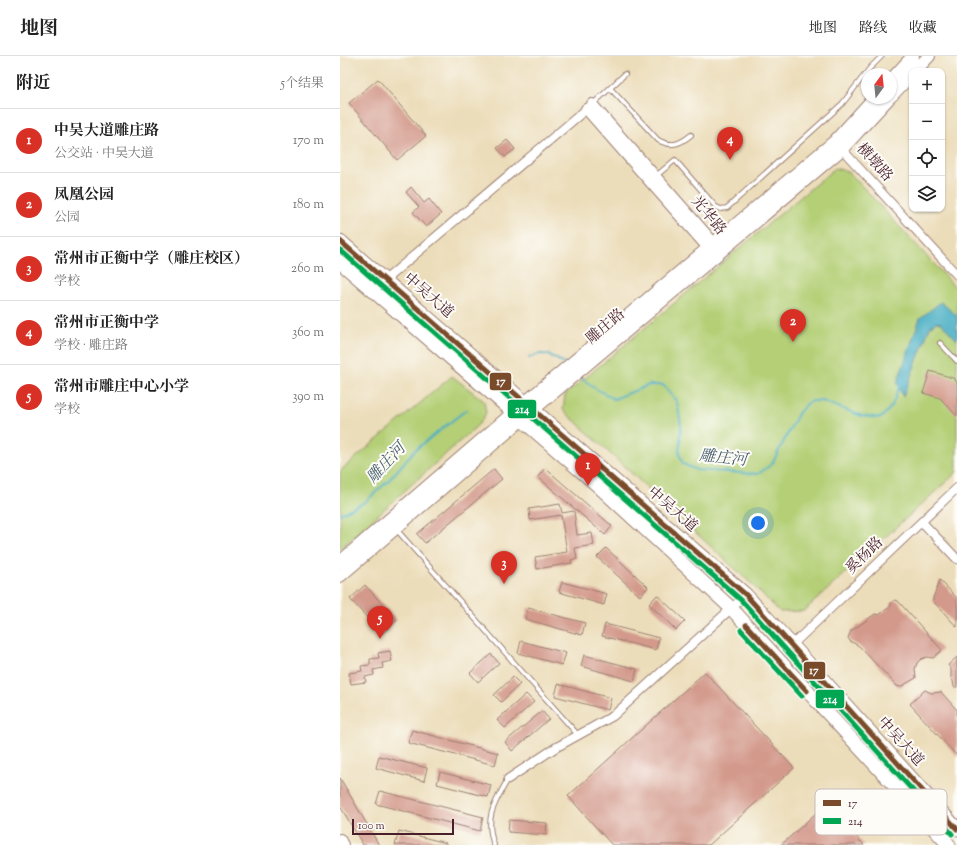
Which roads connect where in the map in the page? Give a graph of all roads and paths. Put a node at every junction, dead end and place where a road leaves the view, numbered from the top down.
1 (882, 56) edge
2 (913, 56) edge
3 (929, 56) edge
4 (918, 68) edge
5 (897, 73) edge
6 (625, 74) dead end
7 (909, 77) edge
8 (610, 88) junction
9 (897, 90) edge
10 (869, 104) edge
11 (882, 104) edge
12 (589, 107) junction
13 (691, 135) dead end
14 (838, 145) junction
15 (655, 176) junction
16 (340, 241) edge
17 (713, 248) junction
18 (340, 262) edge
19 (957, 275) edge
20 (385, 280) junction
21 (940, 343) dead end
22 (957, 362) edge
23 (529, 406) junction
24 (518, 416) junction
25 (957, 488) edge
26 (922, 522) junction
27 (396, 528) junction
28 (957, 559) edge
29 (340, 562) edge
30 (340, 576) edge
31 (746, 595) junction
32 (731, 608) junction
33 (792, 644) junction
34 (579, 735) junction
35 (508, 779) joint
36 (897, 789) edge
37 (921, 789) edge
38 (947, 818) edge
39 (957, 829) edge
40 (940, 835) edge
41 (340, 839) edge
42 (344, 845) edge
43 (494, 845) edge
44 (949, 845) edge

1 - 15 lane
2 - 5 main road
3 - 4 main road
6 - 8 lane
7 - 9 main road, 雕庄路
8 - 12 lane
8 - 13 lane
10 - 14 main road, 雕庄路
11 - 14 main road, 雕庄路
12 - 15 street, 光华路
12 - 17 street, 光华路
12 - 20 street
14 - 17 main road, 雕庄路
14 - 19 street, 横墩路
15 - 17 street, 光华路
16 - 20 main road, 中吴大道
17 - 23 main road, 雕庄路
18 - 24 main road, 中吴大道
20 - 23 main road, 中吴大道
21 - 22 lane
23 - 24 main road, 雕庄路
23 - 31 main road, 中吴大道
24 - 27 main road, 雕庄路
24 - 29 main road, 雕庄路
24 - 32 main road, 中吴大道
25 - 26 street, 奚杨路
26 - 28 street
26 - 33 street, 奚杨路
27 - 30 main road, 雕庄路
27 - 34 lane
31 - 32 street
31 - 33 main road, 中吴大道
32 - 34 street
32 - 36 main road, 中吴大道
33 - 37 main road, 中吴大道
34 - 35 street
35 - 43 lane
38 - 39 main road, 中吴大道
40 - 44 main road, 中吴大道
41 - 42 street

